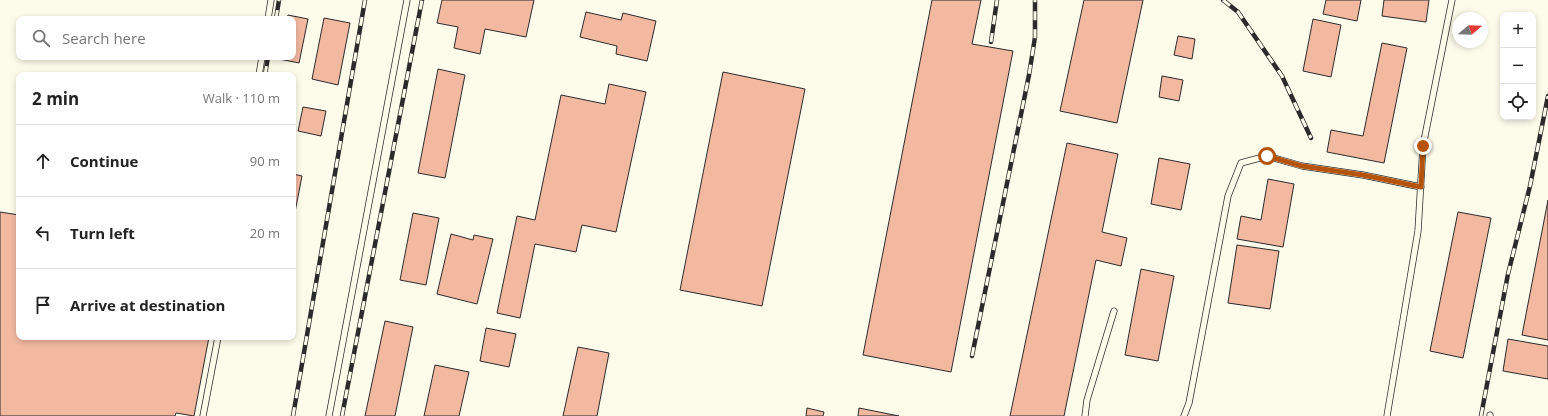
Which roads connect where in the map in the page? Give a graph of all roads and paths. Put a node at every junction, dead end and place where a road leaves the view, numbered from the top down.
1 (271, 0) edge
2 (407, 0) edge
3 (1452, 0) edge
4 (268, 16) edge
5 (262, 60) edge
6 (260, 72) edge
7 (1421, 187) junction
8 (1114, 311) dead end
9 (217, 340) edge
10 (203, 416) edge
11 (328, 416) edge
12 (1085, 416) edge
13 (1184, 416) edge
14 (1387, 416) edge

1 - 4 lane
2 - 11 lane
3 - 7 lane
5 - 6 lane
7 - 13 lane
7 - 14 lane
8 - 12 lane
9 - 10 lane

